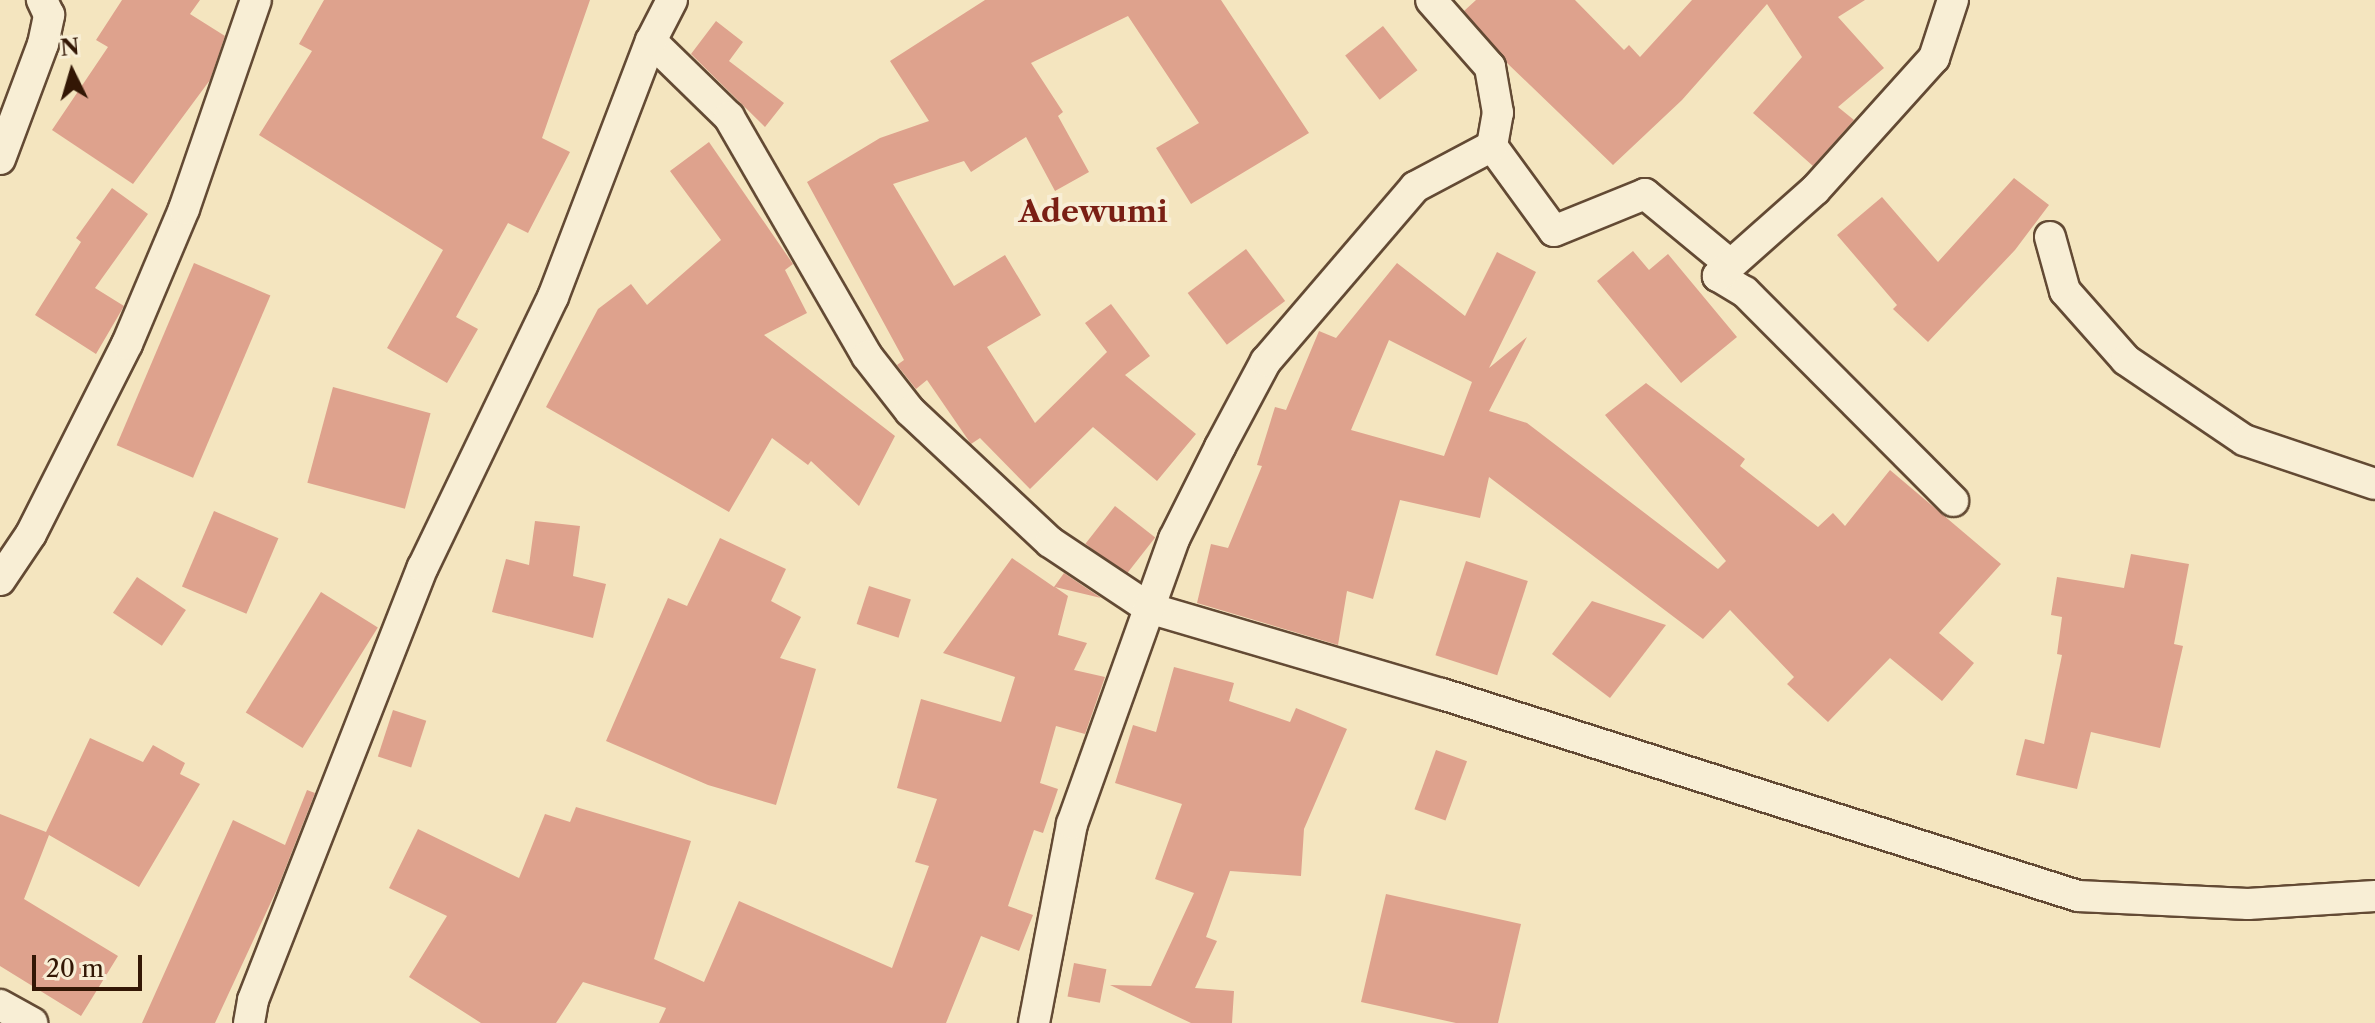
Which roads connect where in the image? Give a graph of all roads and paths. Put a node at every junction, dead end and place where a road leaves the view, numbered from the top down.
1 (42, 0) edge
2 (256, 0) edge
3 (672, 0) edge
4 (1431, 0) edge
5 (1953, 0) edge
6 (651, 41) junction
7 (1492, 146) junction
8 (0, 159) edge
9 (2050, 237) dead end
10 (1718, 276) junction
11 (2375, 484) edge
12 (1953, 501) dead end
13 (0, 580) edge
14 (1149, 608) junction
15 (2375, 896) edge
16 (0, 1005) edge
17 (32, 1023) edge
18 (249, 1023) edge
19 (1034, 1023) edge

1 - 8 street
2 - 13 street
3 - 6 street
4 - 7 street
5 - 10 street
6 - 14 street
6 - 18 street
7 - 10 street
7 - 14 street
9 - 11 street
10 - 12 street
14 - 15 street
14 - 19 street
16 - 17 street

